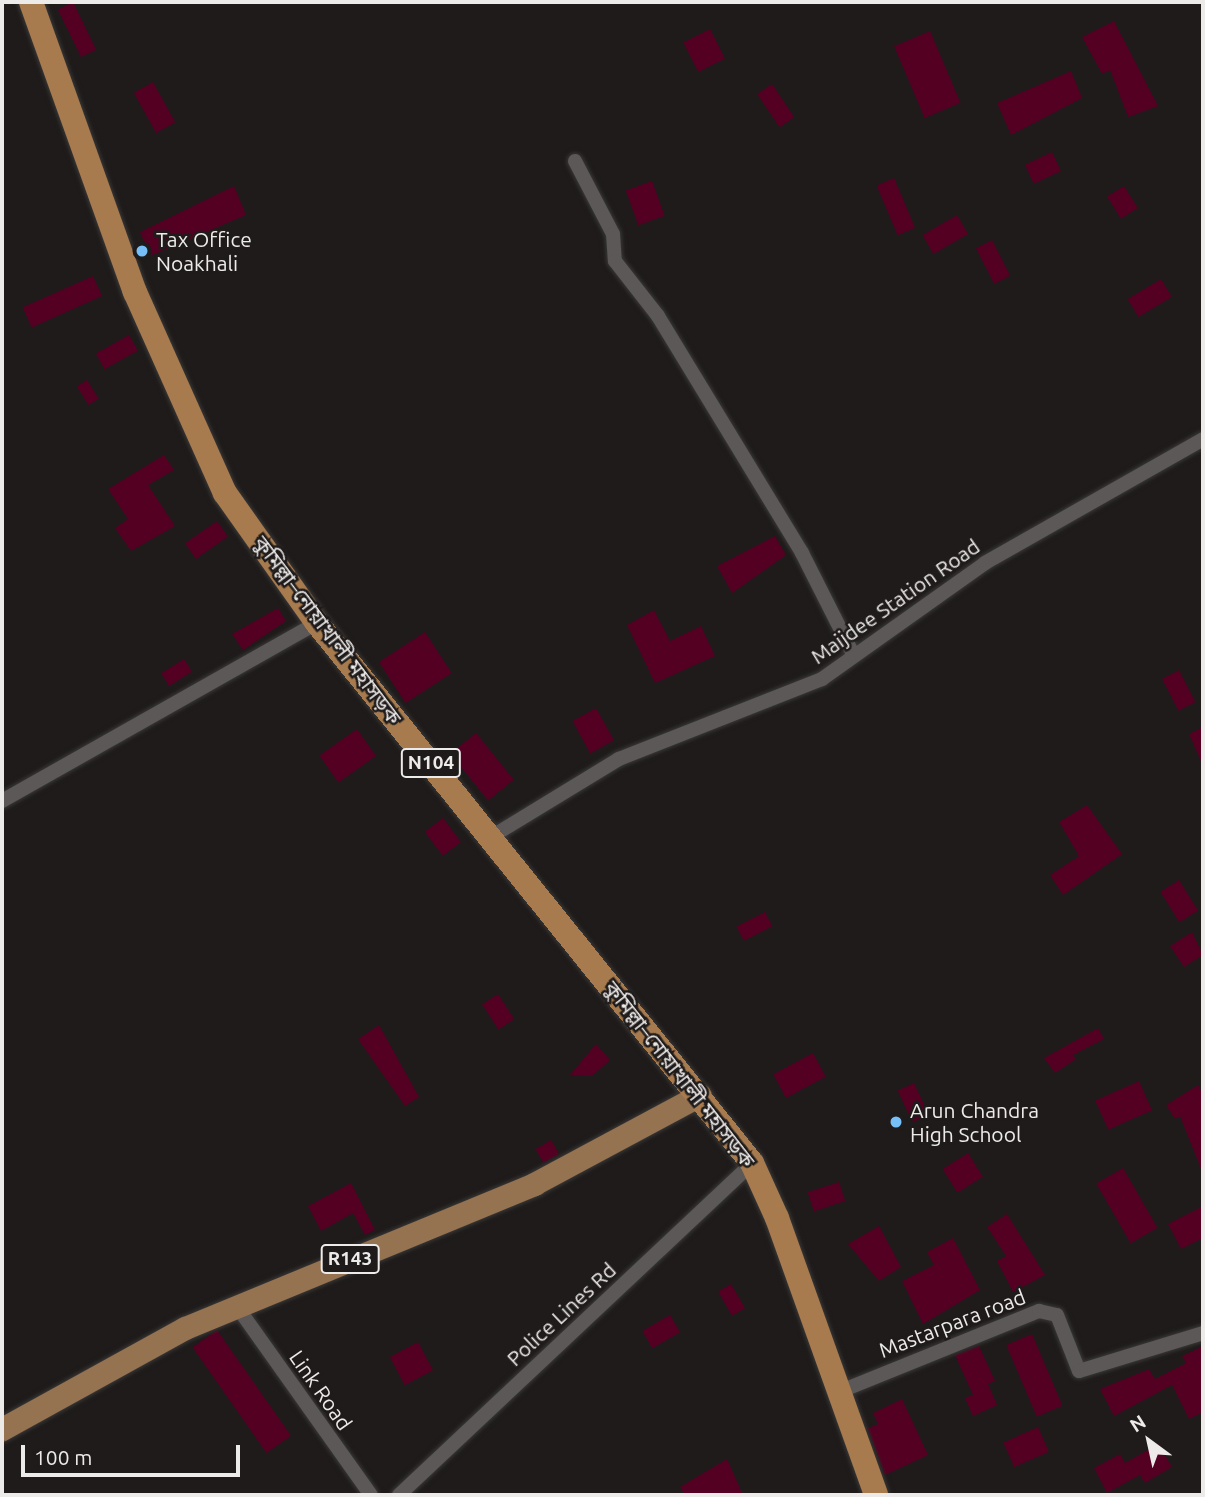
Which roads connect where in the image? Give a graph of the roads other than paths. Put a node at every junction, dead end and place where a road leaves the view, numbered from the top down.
1 (31, 2) edge
2 (575, 161) dead end
3 (1203, 439) edge
4 (317, 623) junction
5 (854, 656) junction
6 (2, 801) edge
7 (491, 837) junction
8 (700, 1095) junction
9 (752, 1163) junction
10 (238, 1308) junction
11 (1203, 1333) edge
12 (841, 1391) junction
13 (2, 1429) edge
14 (370, 1495) edge
15 (399, 1495) edge
16 (876, 1495) edge

1 - 4 highway, কুমিল্লা–নোয়াখালী মহাসড়ক / N104
2 - 5 street
3 - 5 street, Maijdee Station Road
4 - 6 street
4 - 7 highway, কুমিল্লা–নোয়াখালী মহাসড়ক / N104
5 - 7 street, Maijdee Station Road
7 - 8 highway, কুমিল্লা–নোয়াখালী মহাসড়ক / N104
8 - 9 highway, কুমিল্লা–নোয়াখালী মহাসড়ক / N104
8 - 10 main road, R143
9 - 12 highway, কুমিল্লা–নোয়াখালী মহাসড়ক / N104
9 - 15 street, Police Lines Rd
10 - 13 main road, R143
10 - 14 street, Link Road
11 - 12 street, Mastarpara road
12 - 16 highway, কুমিল্লা–নোয়াখালী মহাসড়ক / N104

